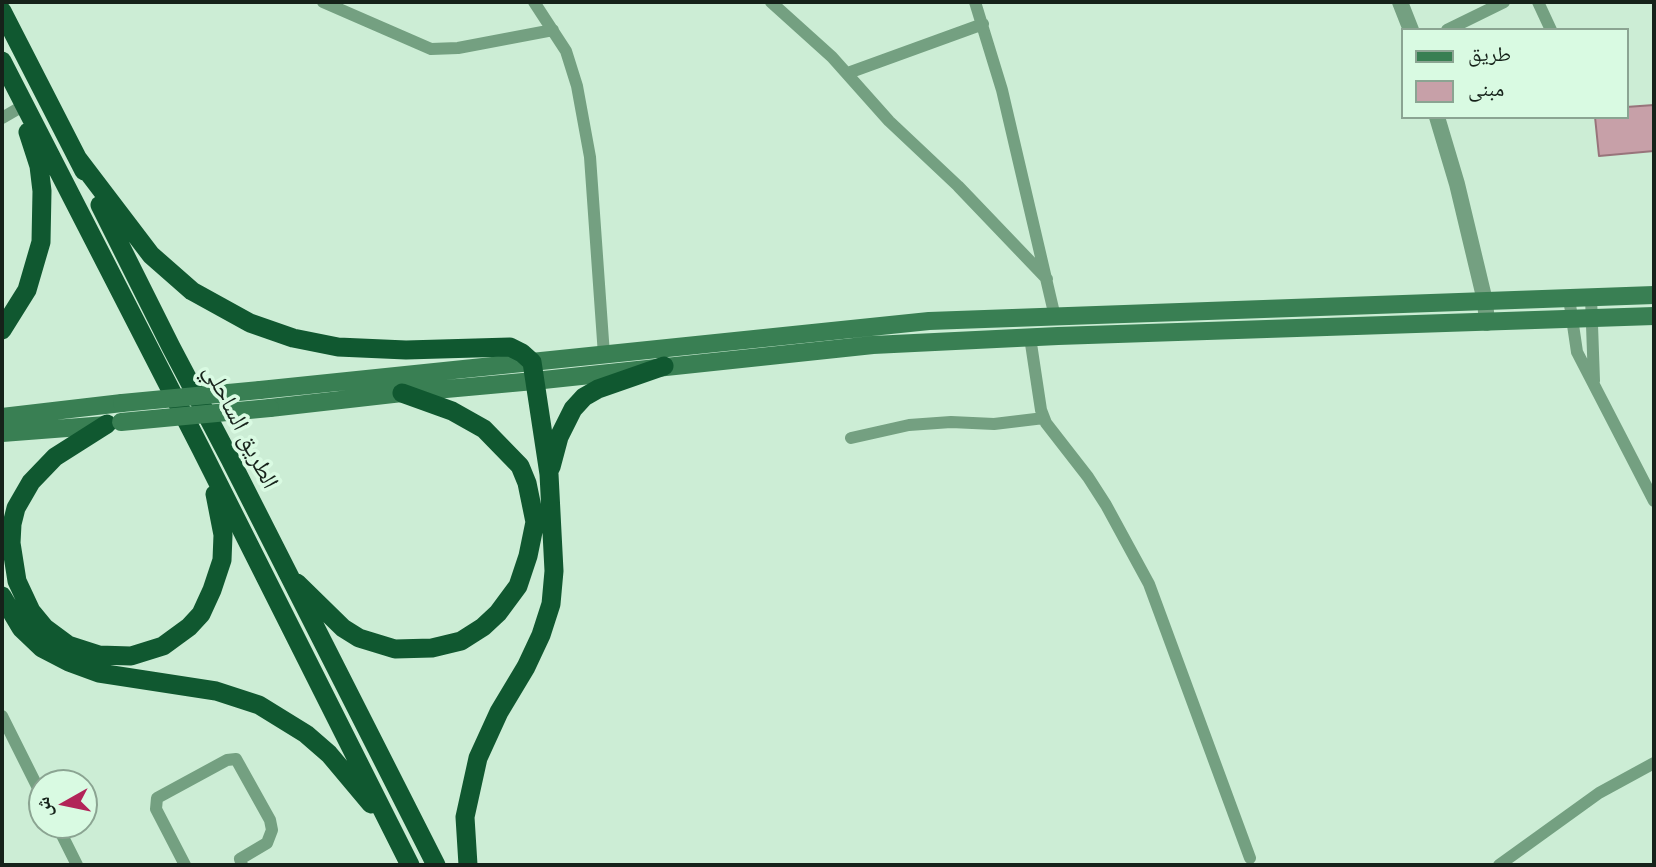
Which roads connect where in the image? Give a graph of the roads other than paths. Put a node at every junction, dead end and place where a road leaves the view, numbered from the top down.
1 (323, 2) edge
2 (534, 2) edge
3 (771, 2) edge
4 (975, 2) edge
5 (1401, 2) edge
6 (1504, 2) edge
7 (1538, 2) edge
8 (2, 11) edge
9 (983, 24) junction
10 (1410, 28) edge
11 (1451, 28) edge
12 (1550, 28) edge
13 (553, 30) junction
14 (2, 61) edge
15 (848, 72) junction
16 (19, 100) junction
17 (2, 118) edge
18 (1438, 119) edge
19 (78, 159) junction
20 (1047, 279) junction
21 (1654, 295) edge
22 (1591, 297) junction
23 (1569, 298) junction
24 (1485, 301) junction
25 (1654, 316) edge
26 (1055, 317) junction
27 (1593, 318) junction
28 (1570, 319) junction
29 (1487, 323) junction
30 (2, 330) edge
31 (1030, 337) junction
32 (604, 355) junction
33 (664, 366) junction
34 (533, 372) junction
35 (1594, 384) junction
36 (402, 393) junction
37 (2, 417) edge
38 (1044, 418) junction
39 (114, 423) junction
40 (2, 433) edge
41 (851, 438) dead end
42 (201, 449) junction
43 (548, 474) junction
44 (1654, 501) edge
45 (288, 575) junction
46 (2, 596) edge
47 (2, 716) edge
48 (1654, 763) edge
49 (28, 769) edge
50 (392, 828) junction
51 (64, 839) edge
52 (1250, 858) dead end
53 (237, 863) edge
54 (77, 865) edge
55 (185, 865) edge
56 (410, 865) edge
57 (436, 865) edge
58 (468, 865) edge
59 (1499, 865) edge

1 - 13 street
2 - 13 street
3 - 15 street
4 - 9 street
5 - 10 street
6 - 11 street
7 - 12 street
8 - 19 highway, الطريق الساحلي
9 - 15 street
9 - 20 street
13 - 32 street
14 - 16 highway, الطريق الساحلي
15 - 20 street
16 - 17 street
16 - 30 highway
16 - 42 highway, الطريق الساحلي
18 - 24 street
19 - 34 highway
19 - 45 highway, الطريق الساحلي
20 - 26 street
21 - 22 main road
22 - 23 main road
22 - 27 street
23 - 24 main road
23 - 28 street
24 - 26 main road
24 - 29 street
25 - 27 main road
26 - 32 main road
27 - 28 main road
27 - 35 street
28 - 29 main road
28 - 35 street
29 - 31 main road
31 - 33 main road
31 - 38 street
32 - 34 main road
33 - 34 main road
33 - 43 highway
34 - 36 main road
34 - 37 main road, bridge
34 - 43 highway
35 - 44 street
36 - 39 main road, bridge
36 - 45 highway
38 - 41 street
38 - 52 street
39 - 40 main road
39 - 42 highway
42 - 50 highway, الطريق الساحلي
43 - 58 highway
45 - 57 highway, الطريق الساحلي
46 - 50 highway
47 - 49 street
48 - 59 street
50 - 56 highway, الطريق الساحلي
51 - 54 street
53 - 55 street

